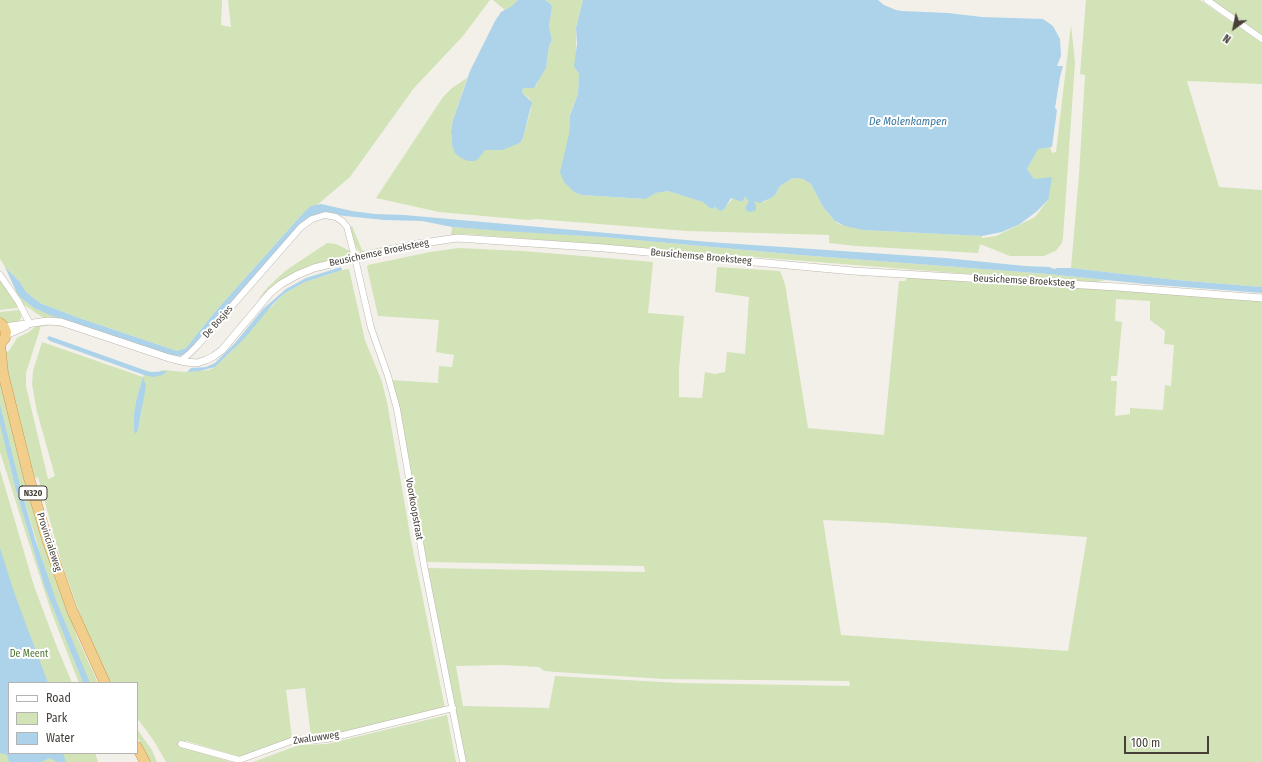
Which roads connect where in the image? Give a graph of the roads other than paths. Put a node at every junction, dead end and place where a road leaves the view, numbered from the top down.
1 (1207, 0) edge
2 (1262, 39) edge
3 (355, 258) junction
4 (0, 275) edge
5 (1262, 298) edge
6 (30, 324) junction
7 (3, 328) edge
8 (0, 344) edge
9 (180, 361) junction
10 (2, 370) edge
11 (105, 682) edge
12 (453, 708) junction
13 (181, 744) dead end
14 (138, 749) edge
15 (145, 762) edge
16 (463, 762) edge

1 - 2 street
3 - 5 street, Beusichemse Broeksteeg
3 - 9 street, Beusichemse Broeksteeg
3 - 9 street, De Bosjes
3 - 12 street, Voorkoopstraat
4 - 6 street
6 - 7 street
6 - 9 street
7 - 8 highway, N320
8 - 10 highway, Provincialeweg / N320
10 - 11 highway, Provincialeweg / N320
12 - 13 street, Zwaluwweg
12 - 16 street, Voorkoopstraat
14 - 15 highway

